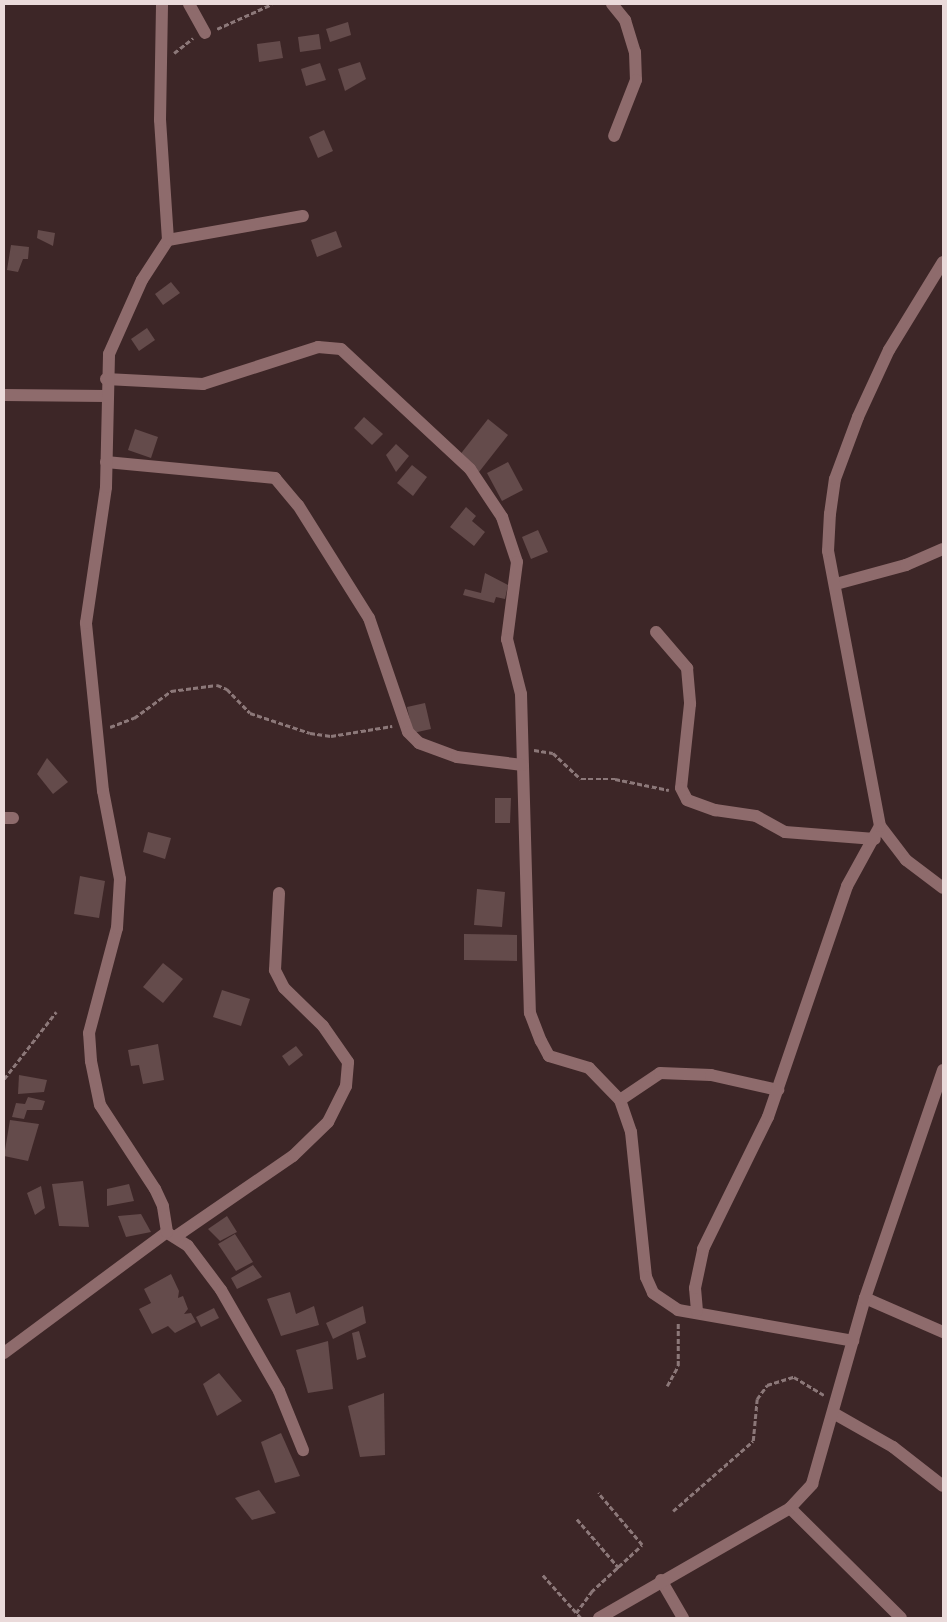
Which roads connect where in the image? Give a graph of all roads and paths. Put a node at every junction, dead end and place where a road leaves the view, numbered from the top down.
1 (162, 4) edge
2 (188, 4) edge
3 (612, 4) edge
4 (205, 33) dead end
5 (614, 136) dead end
6 (303, 216) dead end
7 (168, 240) junction
8 (943, 262) edge
9 (106, 380) junction
10 (4, 395) edge
11 (106, 396) junction
12 (106, 462) junction
13 (943, 549) edge
14 (836, 584) junction
15 (656, 632) dead end
16 (403, 722) junction
17 (96, 731) junction
18 (524, 752) junction
19 (523, 765) junction
20 (682, 794) junction
21 (880, 826) junction
22 (876, 839) junction
23 (943, 888) edge
24 (279, 893) dead end
25 (56, 1012) dead end
26 (943, 1075) edge
27 (4, 1079) edge
28 (778, 1090) junction
29 (620, 1100) junction
30 (171, 1235) junction
31 (865, 1298) junction
32 (678, 1310) junction
33 (697, 1311) junction
34 (943, 1332) edge
35 (853, 1341) junction
36 (4, 1353) edge
37 (666, 1386) dead end
38 (836, 1408) junction
39 (302, 1450) dead end
40 (943, 1486) edge
41 (598, 1493) dead end
42 (790, 1508) junction
43 (672, 1511) dead end
44 (577, 1519) dead end
45 (619, 1568) junction
46 (543, 1576) dead end
47 (661, 1580) junction
48 (576, 1612) junction
49 (581, 1618) edge
50 (599, 1618) edge
51 (683, 1618) edge
52 (901, 1618) edge

1 - 7 street
2 - 4 street
3 - 5 street
6 - 7 street
7 - 9 street
8 - 14 street
9 - 11 street
9 - 18 street
10 - 11 street
11 - 12 street
12 - 16 street
12 - 17 street
13 - 14 street
14 - 21 street
15 - 20 street
16 - 17 path
16 - 19 street
17 - 30 street
18 - 19 street
18 - 20 path
19 - 29 street
20 - 22 street
21 - 22 street
21 - 23 street
22 - 28 street
24 - 30 street
25 - 27 path
26 - 31 street
28 - 29 street
28 - 33 street
29 - 32 street
30 - 36 street
30 - 39 street
31 - 34 street
31 - 35 street
32 - 33 street
32 - 37 path
33 - 35 street
35 - 38 street
38 - 40 street
38 - 42 street
38 - 43 path
41 - 45 path
42 - 47 street
42 - 52 street
44 - 45 path
45 - 48 path
46 - 48 path
47 - 50 street
47 - 51 street
48 - 49 path

